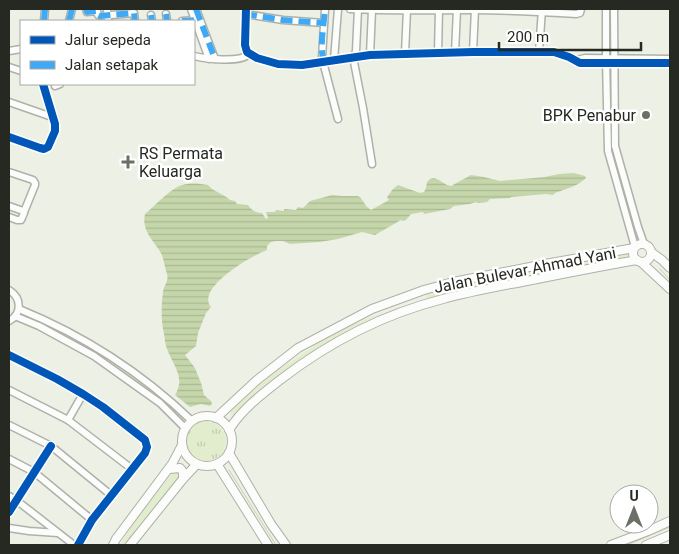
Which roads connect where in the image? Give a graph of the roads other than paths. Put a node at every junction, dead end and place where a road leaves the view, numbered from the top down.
1 (86, 9) edge
2 (191, 9) edge
3 (196, 9) edge
4 (325, 9) edge
5 (338, 9) edge
6 (350, 9) edge
7 (358, 9) edge
8 (407, 9) edge
9 (439, 9) edge
10 (457, 9) edge
11 (474, 9) edge
12 (581, 9) edge
13 (606, 9) edge
14 (614, 9) edge
15 (372, 10) edge
16 (383, 10) edge
17 (542, 10) edge
18 (129, 11) edge
19 (245, 12) edge
20 (108, 15) edge
21 (196, 20) joint
22 (324, 23) junction
23 (473, 52) junction
24 (539, 52) junction
25 (438, 53) junction
26 (455, 53) junction
27 (249, 54) junction
28 (405, 54) junction
29 (370, 55) junction
30 (195, 56) edge
31 (353, 57) junction
32 (212, 59) junction
33 (670, 59) edge
34 (334, 60) junction
35 (606, 61) junction
36 (614, 61) junction
37 (324, 62) junction
38 (670, 63) edge
39 (43, 85) edge
40 (9, 102) edge
41 (52, 117) junction
42 (338, 119) dead end
43 (9, 137) edge
44 (372, 164) dead end
45 (9, 172) edge
46 (9, 206) edge
47 (24, 212) junction
48 (9, 217) edge
49 (644, 244) junction
50 (634, 248) junction
51 (650, 252) junction
52 (662, 260) junction
53 (639, 261) junction
54 (670, 268) edge
55 (650, 270) junction
56 (670, 289) edge
57 (9, 290) edge
58 (19, 309) junction
59 (16, 316) junction
60 (9, 321) edge
61 (9, 355) edge
62 (9, 390) edge
63 (83, 394) junction
64 (229, 406) junction
65 (238, 417) junction
66 (216, 418) junction
67 (68, 420) junction
68 (192, 421) junction
69 (9, 425) edge
70 (185, 428) junction
71 (229, 430) junction
72 (182, 445) junction
73 (51, 446) junction
74 (229, 453) junction
75 (9, 459) edge
76 (197, 464) junction
77 (217, 464) junction
78 (235, 464) junction
79 (132, 469) junction
80 (169, 469) junction
81 (34, 472) junction
82 (222, 472) junction
83 (183, 479) junction
84 (111, 495) junction
85 (9, 496) edge
86 (16, 500) junction
87 (9, 512) edge
88 (92, 520) junction
89 (670, 521) edge
90 (9, 528) edge
91 (58, 533) junction
92 (670, 535) edge
93 (113, 543) edge
94 (74, 545) edge
95 (78, 545) edge
96 (130, 545) edge
97 (268, 545) edge
98 (286, 545) edge
99 (611, 545) edge
100 (646, 545) edge

1 - 20 street
2 - 21 street
3 - 32 street
4 - 22 street
5 - 34 street
6 - 7 street
7 - 15 street
7 - 31 street
8 - 9 street
8 - 16 street
8 - 28 street
9 - 10 street
9 - 25 street
10 - 11 street
10 - 26 street
11 - 17 street
11 - 23 street
12 - 17 street
13 - 35 street
14 - 36 street
15 - 16 street
15 - 29 street
17 - 24 street
18 - 20 street
19 - 22 street
19 - 27 street
21 - 32 street
22 - 37 street
23 - 24 street
23 - 26 street
24 - 35 street
25 - 26 street
25 - 28 street
27 - 32 street
27 - 37 street
28 - 29 street
29 - 31 street
30 - 32 street
31 - 34 street
31 - 44 street
33 - 36 street
34 - 37 street
35 - 36 street
35 - 50 street
36 - 38 street
36 - 49 street
37 - 42 street
39 - 41 street
40 - 41 street
41 - 43 street
45 - 47 street
46 - 47 street
47 - 48 street
49 - 50 main road
49 - 51 main road
50 - 53 main road
50 - 64 main road, Jalan Bulevar Ahmad Yani
51 - 52 main road
51 - 53 main road
52 - 54 main road
52 - 55 main road
53 - 55 main road, Jalan Bulevar Ahmad Yani
53 - 65 main road, Jalan Bulevar Ahmad Yani
55 - 56 main road, Jalan Bulevar Ahmad Yani
57 - 58 street
58 - 59 street
58 - 68 street
59 - 60 street
59 - 70 street
61 - 63 street
62 - 67 street
63 - 67 street
63 - 79 street
64 - 65 main road
64 - 66 main road, Jalan Bulevar Ahmad Yani
65 - 71 main road, Jalan Bulevar Ahmad Yani
66 - 68 main road
66 - 71 main road
67 - 79 street
68 - 70 main road
69 - 73 street
70 - 72 main road
71 - 74 main road
72 - 76 main road
72 - 80 main road
73 - 81 street
73 - 84 street
74 - 77 main road
74 - 78 main road
75 - 81 street
76 - 77 main road
76 - 83 main road
77 - 82 main road
78 - 82 main road
78 - 98 main road
79 - 84 street
80 - 83 main road
80 - 93 main road
81 - 86 street
81 - 88 street
82 - 97 main road
83 - 96 main road
84 - 88 street
85 - 86 street
86 - 87 street
86 - 91 street
88 - 95 street
89 - 99 main road
90 - 91 street
91 - 94 street
92 - 100 main road

